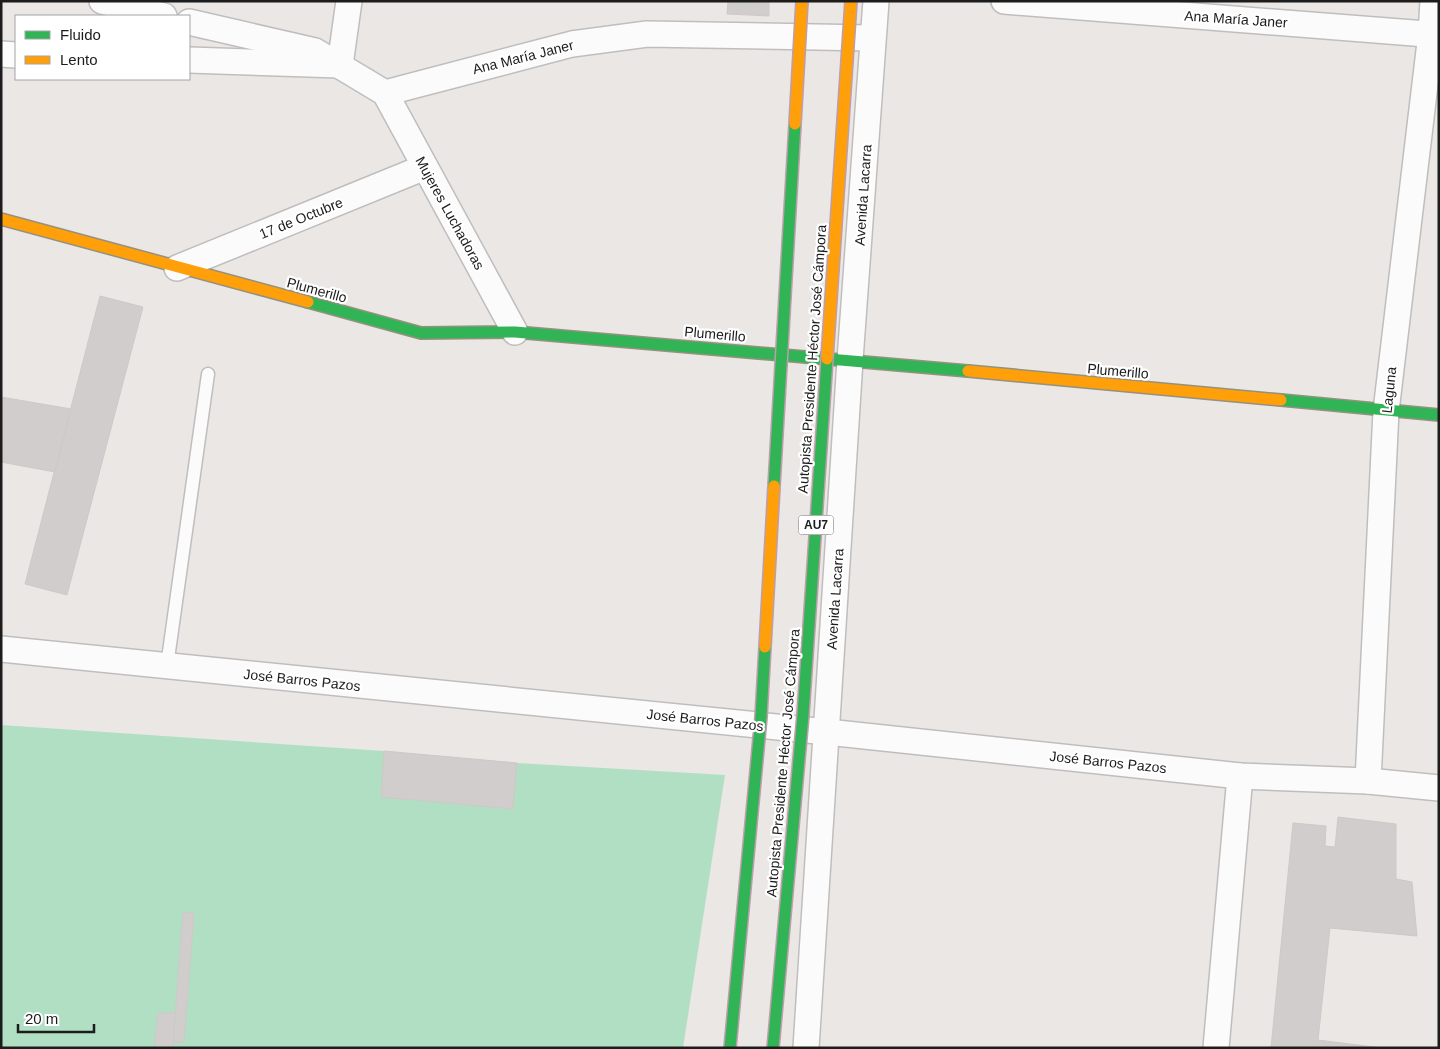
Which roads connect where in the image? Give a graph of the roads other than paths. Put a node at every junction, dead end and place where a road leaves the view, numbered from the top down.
1 (102, 1) edge
2 (349, 1) edge
3 (802, 1) edge
4 (851, 1) edge
5 (876, 1) edge
6 (1004, 1) edge
7 (1433, 1) edge
8 (160, 15) edge
9 (190, 22) edge
10 (1435, 35) edge
11 (874, 38) junction
12 (1, 54) edge
13 (15, 55) edge
14 (190, 60) edge
15 (340, 65) junction
16 (384, 93) junction
17 (425, 167) junction
18 (1, 219) edge
19 (178, 268) junction
20 (515, 332) junction
21 (850, 360) junction
22 (208, 374) dead end
23 (1386, 411) junction
24 (1439, 415) edge
25 (1, 649) edge
26 (167, 666) junction
27 (827, 732) junction
28 (1240, 776) junction
29 (1368, 781) junction
30 (1439, 788) edge
31 (730, 1048) edge
32 (773, 1048) edge
33 (806, 1048) edge
34 (1216, 1048) edge

1 - 8 street
2 - 15 street
3 - 31 main road, Autopista Presidente Héctor José Cámpora, bridge
4 - 32 main road, Autopista Presidente Héctor José Cámpora / AU7, bridge
5 - 11 street, Avenida Lacarra
6 - 10 street, Ana María Janer
7 - 10 street, Laguna
9 - 15 street
10 - 23 street, Laguna
11 - 16 street, Ana María Janer
11 - 21 street, Avenida Lacarra
12 - 13 street
14 - 15 street
15 - 16 street
16 - 17 street, Mujeres Luchadoras
17 - 19 street, 17 de Octubre
17 - 20 street, Mujeres Luchadoras
18 - 19 main road, Plumerillo
19 - 20 main road, Plumerillo
20 - 21 main road, Plumerillo
21 - 23 main road, Plumerillo
21 - 27 street, Avenida Lacarra
22 - 26 lane
23 - 24 main road, Plumerillo
23 - 29 street, Laguna
25 - 26 street, José Barros Pazos
26 - 27 street, José Barros Pazos
27 - 28 street, José Barros Pazos
27 - 33 street, Avenida Lacarra
28 - 29 street, José Barros Pazos
28 - 34 street
29 - 30 street, José Barros Pazos

